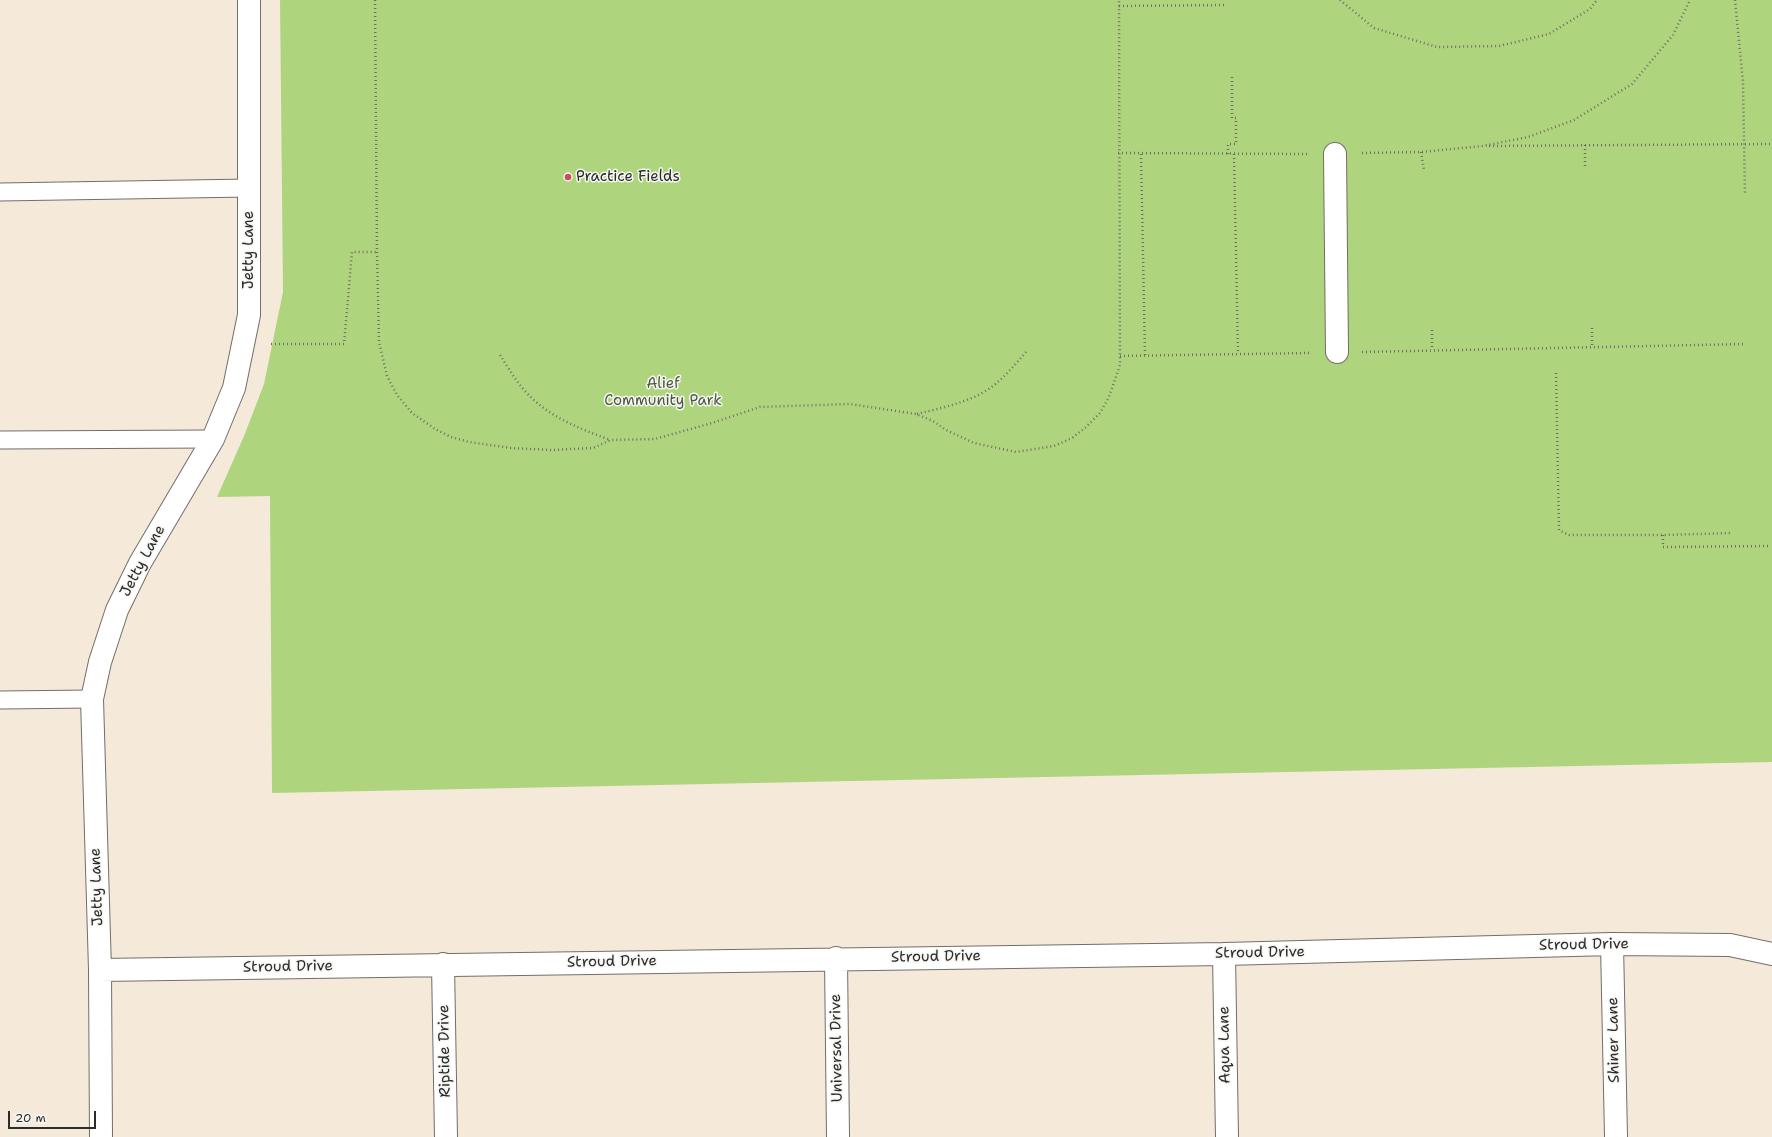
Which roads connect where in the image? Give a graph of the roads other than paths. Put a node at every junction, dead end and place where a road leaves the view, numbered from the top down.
1 (249, 0) edge
2 (1335, 154) road end
3 (249, 188) junction
4 (0, 192) edge
5 (1337, 352) road end
6 (214, 439) junction
7 (0, 440) edge
8 (92, 699) junction
9 (0, 700) edge
10 (1612, 944) junction
11 (1224, 954) junction
12 (1772, 954) edge
13 (836, 958) junction
14 (443, 964) junction
15 (100, 970) junction
16 (101, 1137) edge
17 (446, 1137) edge
18 (838, 1137) edge
19 (1227, 1137) edge
20 (1616, 1137) edge

1 - 3 street, Jetty Lane
2 - 5 street
3 - 4 lane
3 - 6 street, Jetty Lane
6 - 7 lane
6 - 8 street, Jetty Lane
8 - 9 lane
8 - 15 street, Jetty Lane
10 - 11 street, Stroud Drive
10 - 12 street, Stroud Drive
10 - 20 street, Shiner Lane
11 - 13 street, Stroud Drive
11 - 19 street, Aqua Lane
13 - 14 street, Stroud Drive
13 - 18 street, Universal Drive
14 - 15 street, Stroud Drive
14 - 17 street, Riptide Drive
15 - 16 street, Jetty Lane

